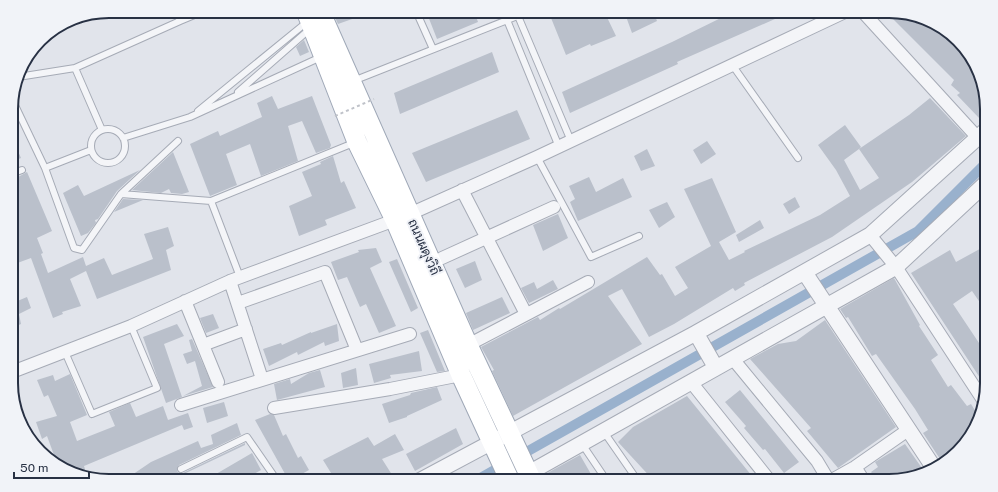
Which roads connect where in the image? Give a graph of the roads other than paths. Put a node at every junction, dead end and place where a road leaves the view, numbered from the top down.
1 (179, 18) edge
2 (187, 18) edge
3 (309, 18) edge
4 (311, 18) edge
5 (323, 18) edge
6 (323, 18) edge
7 (419, 18) edge
8 (512, 18) edge
9 (519, 18) edge
10 (833, 18) edge
11 (869, 18) edge
12 (507, 20) junction
13 (180, 21) junction
14 (433, 49) junction
15 (325, 56) junction
16 (733, 66) junction
17 (75, 68) junction
18 (24, 76) edge
19 (352, 82) junction
20 (232, 97) junction
21 (18, 112) edge
22 (190, 117) junction
23 (102, 130) junction
24 (980, 132) edge
25 (980, 136) edge
26 (124, 138) junction
27 (178, 141) dead end
28 (571, 141) junction
29 (357, 142) junction
30 (559, 147) junction
31 (91, 150) junction
32 (537, 157) junction
33 (798, 158) dead end
34 (45, 168) junction
35 (22, 170) dead end
36 (18, 171) edge
37 (980, 189) edge
38 (462, 190) junction
39 (121, 194) junction
40 (211, 201) junction
41 (554, 207) dead end
42 (402, 217) junction
43 (870, 234) junction
44 (638, 236) dead end
45 (487, 237) junction
46 (442, 258) dead end
47 (896, 267) junction
48 (805, 273) junction
49 (235, 279) junction
50 (588, 282) dead end
51 (185, 301) junction
52 (238, 303) junction
53 (828, 307) junction
54 (526, 314) junction
55 (131, 326) junction
56 (246, 329) junction
57 (696, 333) junction
58 (410, 334) dead end
59 (203, 345) junction
60 (468, 345) junction
61 (357, 350) junction
62 (65, 352) junction
63 (733, 359) junction
64 (716, 368) junction
65 (18, 370) edge
66 (461, 375) junction
67 (262, 380) junction
68 (218, 382) dead end
69 (691, 382) junction
70 (979, 394) edge
71 (180, 405) dead end
72 (274, 408) dead end
73 (908, 430) junction
74 (604, 432) junction
75 (510, 437) junction
76 (582, 444) junction
77 (494, 446) junction
78 (931, 464) edge
79 (855, 467) junction
80 (181, 468) dead end
81 (528, 472) edge
82 (273, 474) edge
83 (434, 474) edge
84 (507, 474) edge
85 (602, 474) edge
86 (633, 474) edge
87 (764, 474) edge
88 (825, 474) edge
89 (842, 474) edge
90 (860, 474) edge

1 - 13 lane
2 - 13 lane
3 - 15 main road, ถนนผดุงวิถี
4 - 22 lane
5 - 19 main road, ถนนผดุงวิถี
6 - 20 lane
7 - 14 lane
8 - 12 lane
9 - 28 lane
10 - 16 street
11 - 24 street
12 - 14 lane
12 - 30 lane
13 - 17 lane
14 - 19 lane
15 - 20 lane
15 - 29 main road, ถนนผดุงวิถี
16 - 28 street
16 - 33 lane
17 - 18 lane
17 - 23 lane
19 - 42 main road, ถนนผดุงวิถี
20 - 22 lane
21 - 34 lane
22 - 26 lane
23 - 26 lane
23 - 31 lane
25 - 43 street
26 - 31 lane
27 - 39 lane
28 - 30 street
29 - 40 lane
29 - 42 main road, ถนนผดุงวิถี
30 - 32 street
31 - 34 lane
32 - 38 street
32 - 44 lane
34 - 39 lane
35 - 36 lane
37 - 47 street
38 - 42 street
38 - 45 street
39 - 40 lane
40 - 49 lane
41 - 45 street
42 - 49 street
42 - 60 main road, ถนนผดุงวิถี
42 - 66 main road, ถนนผดุงวิถี
43 - 47 street
43 - 48 street
45 - 46 street
45 - 54 street
47 - 53 street
47 - 70 street
48 - 53 street
48 - 57 street
49 - 51 street
49 - 52 street
50 - 54 street
51 - 55 street
51 - 59 street
52 - 56 street
52 - 61 street
53 - 63 street
53 - 73 street
54 - 60 street
55 - 62 street
55 - 62 lane
56 - 59 street
56 - 67 street
57 - 64 street
57 - 75 street
58 - 61 street
59 - 68 street
60 - 75 main road, ถนนผดุงวิถี
61 - 67 street
62 - 65 street
63 - 64 street
63 - 88 street
64 - 69 street
66 - 72 street
66 - 77 main road, ถนนผดุงวิถี
67 - 71 street
69 - 74 street
69 - 87 street
73 - 78 street
73 - 79 street
74 - 76 street
74 - 86 lane
75 - 77 street
75 - 81 main road, ถนนผดุงวิถี
76 - 81 street
76 - 85 lane
77 - 83 street
77 - 84 main road, ถนนผดุงวิถี
79 - 89 street
79 - 90 street
80 - 82 lane

